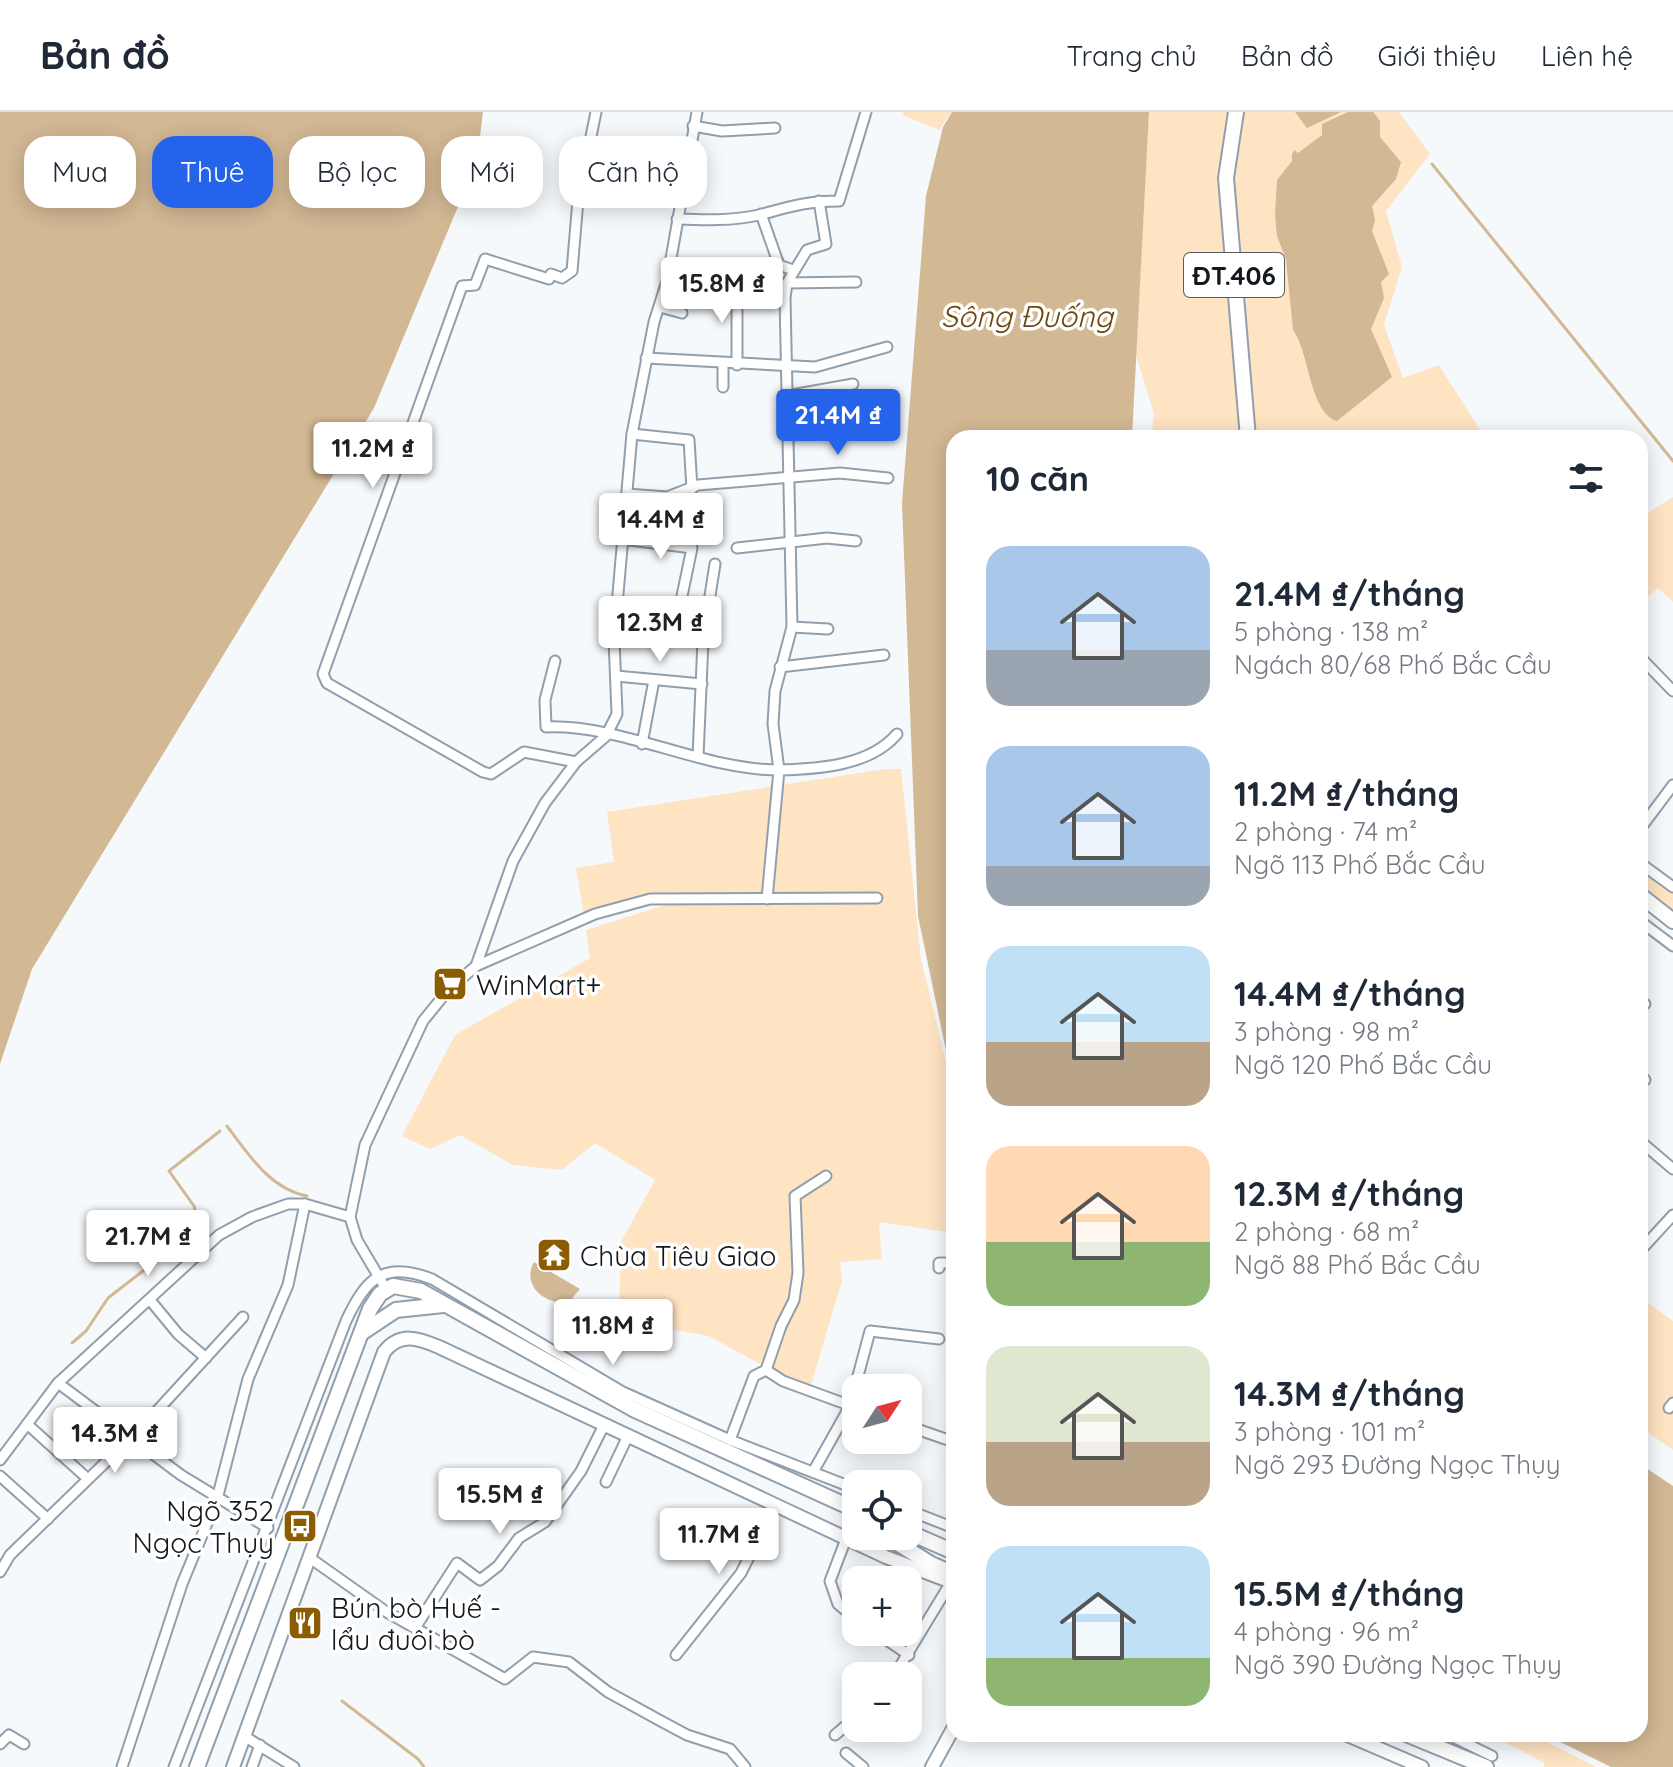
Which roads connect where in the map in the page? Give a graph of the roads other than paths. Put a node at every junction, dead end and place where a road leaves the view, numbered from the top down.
1 (596, 112) edge
2 (697, 112) edge
3 (866, 112) edge
4 (1236, 112) edge
5 (693, 126) junction
6 (775, 128) dead end
7 (819, 201) junction
8 (761, 214) junction
9 (677, 219) junction
10 (793, 270) junction
11 (856, 282) dead end
12 (787, 283) junction
13 (737, 285) dead end
14 (660, 307) junction
15 (682, 313) dead end
16 (887, 347) dead end
17 (646, 358) junction
18 (723, 364) junction
19 (737, 365) junction
20 (786, 368) junction
21 (853, 384) dead end
22 (723, 387) dead end
23 (786, 396) junction
24 (1247, 430) edge
25 (632, 434) junction
26 (888, 478) dead end
27 (788, 479) junction
28 (692, 489) junction
29 (627, 494) junction
30 (622, 539) junction
31 (856, 541) dead end
32 (790, 542) junction
33 (737, 548) dead end
34 (715, 564) dead end
35 (682, 596) dead end
36 (616, 608) junction
37 (683, 615) dead end
38 (792, 627) junction
39 (828, 629) dead end
40 (884, 655) dead end
41 (555, 661) dead end
42 (1648, 665) edge
43 (780, 667) junction
44 (616, 676) junction
45 (654, 680) junction
46 (702, 684) junction
47 (1673, 691) edge
48 (897, 734) dead end
49 (606, 736) junction
50 (642, 744) junction
51 (698, 757) junction
52 (576, 762) junction
53 (779, 770) junction
54 (1673, 785) edge
55 (1648, 818) edge
56 (1648, 869) edge
57 (1672, 887) edge
58 (877, 898) dead end
59 (767, 899) junction
60 (1648, 901) edge
61 (1673, 921) edge
62 (1648, 927) edge
63 (1673, 946) edge
64 (476, 966) junction
65 (1648, 1150) edge
66 (1673, 1169) edge
67 (826, 1176) dead end
68 (305, 1204) junction
69 (1673, 1215) edge
70 (350, 1217) junction
71 (1648, 1242) edge
72 (946, 1263) edge
73 (939, 1268) dead end
74 (383, 1282) junction
75 (150, 1300) junction
76 (445, 1305) junction
77 (243, 1317) dead end
78 (362, 1332) junction
79 (939, 1339) dead end
80 (206, 1358) junction
81 (766, 1370) junction
82 (860, 1374) edge
83 (58, 1383) junction
84 (842, 1403) edge
85 (27, 1424) junction
86 (842, 1425) edge
87 (603, 1427) junction
88 (922, 1431) edge
89 (130, 1435) junction
90 (627, 1438) junction
91 (946, 1439) edge
92 (730, 1440) junction
93 (0, 1460) edge
94 (813, 1472) junction
95 (0, 1476) edge
96 (88, 1479) junction
97 (606, 1482) dead end
98 (842, 1483) edge
99 (217, 1499) junction
100 (842, 1504) edge
101 (775, 1505) junction
102 (922, 1515) edge
103 (48, 1519) junction
104 (946, 1525) edge
105 (268, 1528) junction
106 (842, 1537) edge
107 (922, 1538) edge
108 (946, 1549) edge
109 (842, 1550) edge
110 (875, 1550) edge
111 (907, 1550) edge
112 (310, 1558) junction
113 (0, 1572) edge
114 (946, 1575) edge
115 (946, 1577) edge
116 (946, 1592) edge
117 (842, 1608) edge
118 (415, 1628) junction
119 (896, 1646) edge
120 (676, 1655) dead end
121 (909, 1655) junction
122 (904, 1662) edge
123 (842, 1729) edge
124 (835, 1735) dead end
125 (244, 1736) junction
126 (946, 1742) edge
127 (1364, 1742) edge
128 (1431, 1742) edge
129 (1459, 1742) edge
130 (0, 1744) edge
131 (24, 1744) dead end
132 (260, 1745) junction
133 (846, 1753) dead end
134 (1489, 1761) edge
135 (122, 1767) edge
136 (174, 1767) edge
137 (197, 1767) edge
138 (233, 1767) edge
139 (252, 1767) edge
140 (294, 1767) edge
141 (745, 1767) edge
142 (863, 1767) edge
143 (932, 1767) edge
144 (1422, 1767) edge

1 - 52 street
2 - 5 street
3 - 7 street
4 - 24 main road, ĐT.406
5 - 6 street
5 - 9 street
7 - 8 street
7 - 10 street
8 - 9 street
8 - 10 street
9 - 14 street
10 - 12 street
11 - 12 street
12 - 20 street
13 - 19 street
14 - 15 street
14 - 17 street
16 - 20 street
17 - 18 street
17 - 25 street
18 - 19 street
18 - 22 street
19 - 20 street
20 - 23 street
21 - 23 street
23 - 27 street
25 - 28 street
25 - 29 street
26 - 27 street
27 - 28 street
27 - 32 street
28 - 29 street
29 - 30 street
30 - 35 street
30 - 36 street
31 - 32 street
32 - 33 street
32 - 38 street
34 - 46 street
36 - 37 street
36 - 44 street
38 - 39 street
38 - 43 street
40 - 43 street
41 - 49 street
42 - 47 street
43 - 53 street
44 - 45 street
44 - 49 street
45 - 46 street
45 - 50 street
46 - 51 street
48 - 53 street
49 - 50 street
49 - 52 street
50 - 51 street
51 - 53 street
52 - 64 street
53 - 59 street
54 - 55 street
56 - 57 street
58 - 59 street
59 - 64 street
60 - 61 main road
62 - 63 street
64 - 70 street
65 - 66 street
67 - 81 street
68 - 70 street
68 - 75 street
68 - 99 street
69 - 71 street
70 - 74 street
72 - 73 street
74 - 76 main road
74 - 78 main road
74 - 92 street
74 - 105 street
75 - 80 street
75 - 83 street
76 - 78 main road
76 - 100 main road
77 - 80 street
78 - 137 main road
79 - 82 street
80 - 89 street
81 - 84 street
81 - 92 street
83 - 85 street
83 - 89 street
85 - 93 street
85 - 96 street
86 - 94 street
87 - 90 street
87 - 112 street
87 - 118 street
88 - 91 street
89 - 96 street
89 - 99 street
90 - 97 street
90 - 101 street
92 - 94 street
94 - 98 street
95 - 103 street
96 - 103 street
99 - 105 street
99 - 135 street
101 - 106 street
101 - 120 street
102 - 104 street
103 - 113 street
105 - 136 street
107 - 108 main road
109 - 117 street
110 - 115 street
111 - 114 main road
112 - 118 street
112 - 125 street
116 - 121 street
118 - 141 street
119 - 121 street
121 - 122 street
123 - 124 street
125 - 132 street
125 - 138 street
126 - 143 street
127 - 144 street
128 - 134 main road
129 - 134 street
130 - 131 street
132 - 139 street
132 - 140 street
133 - 142 street

